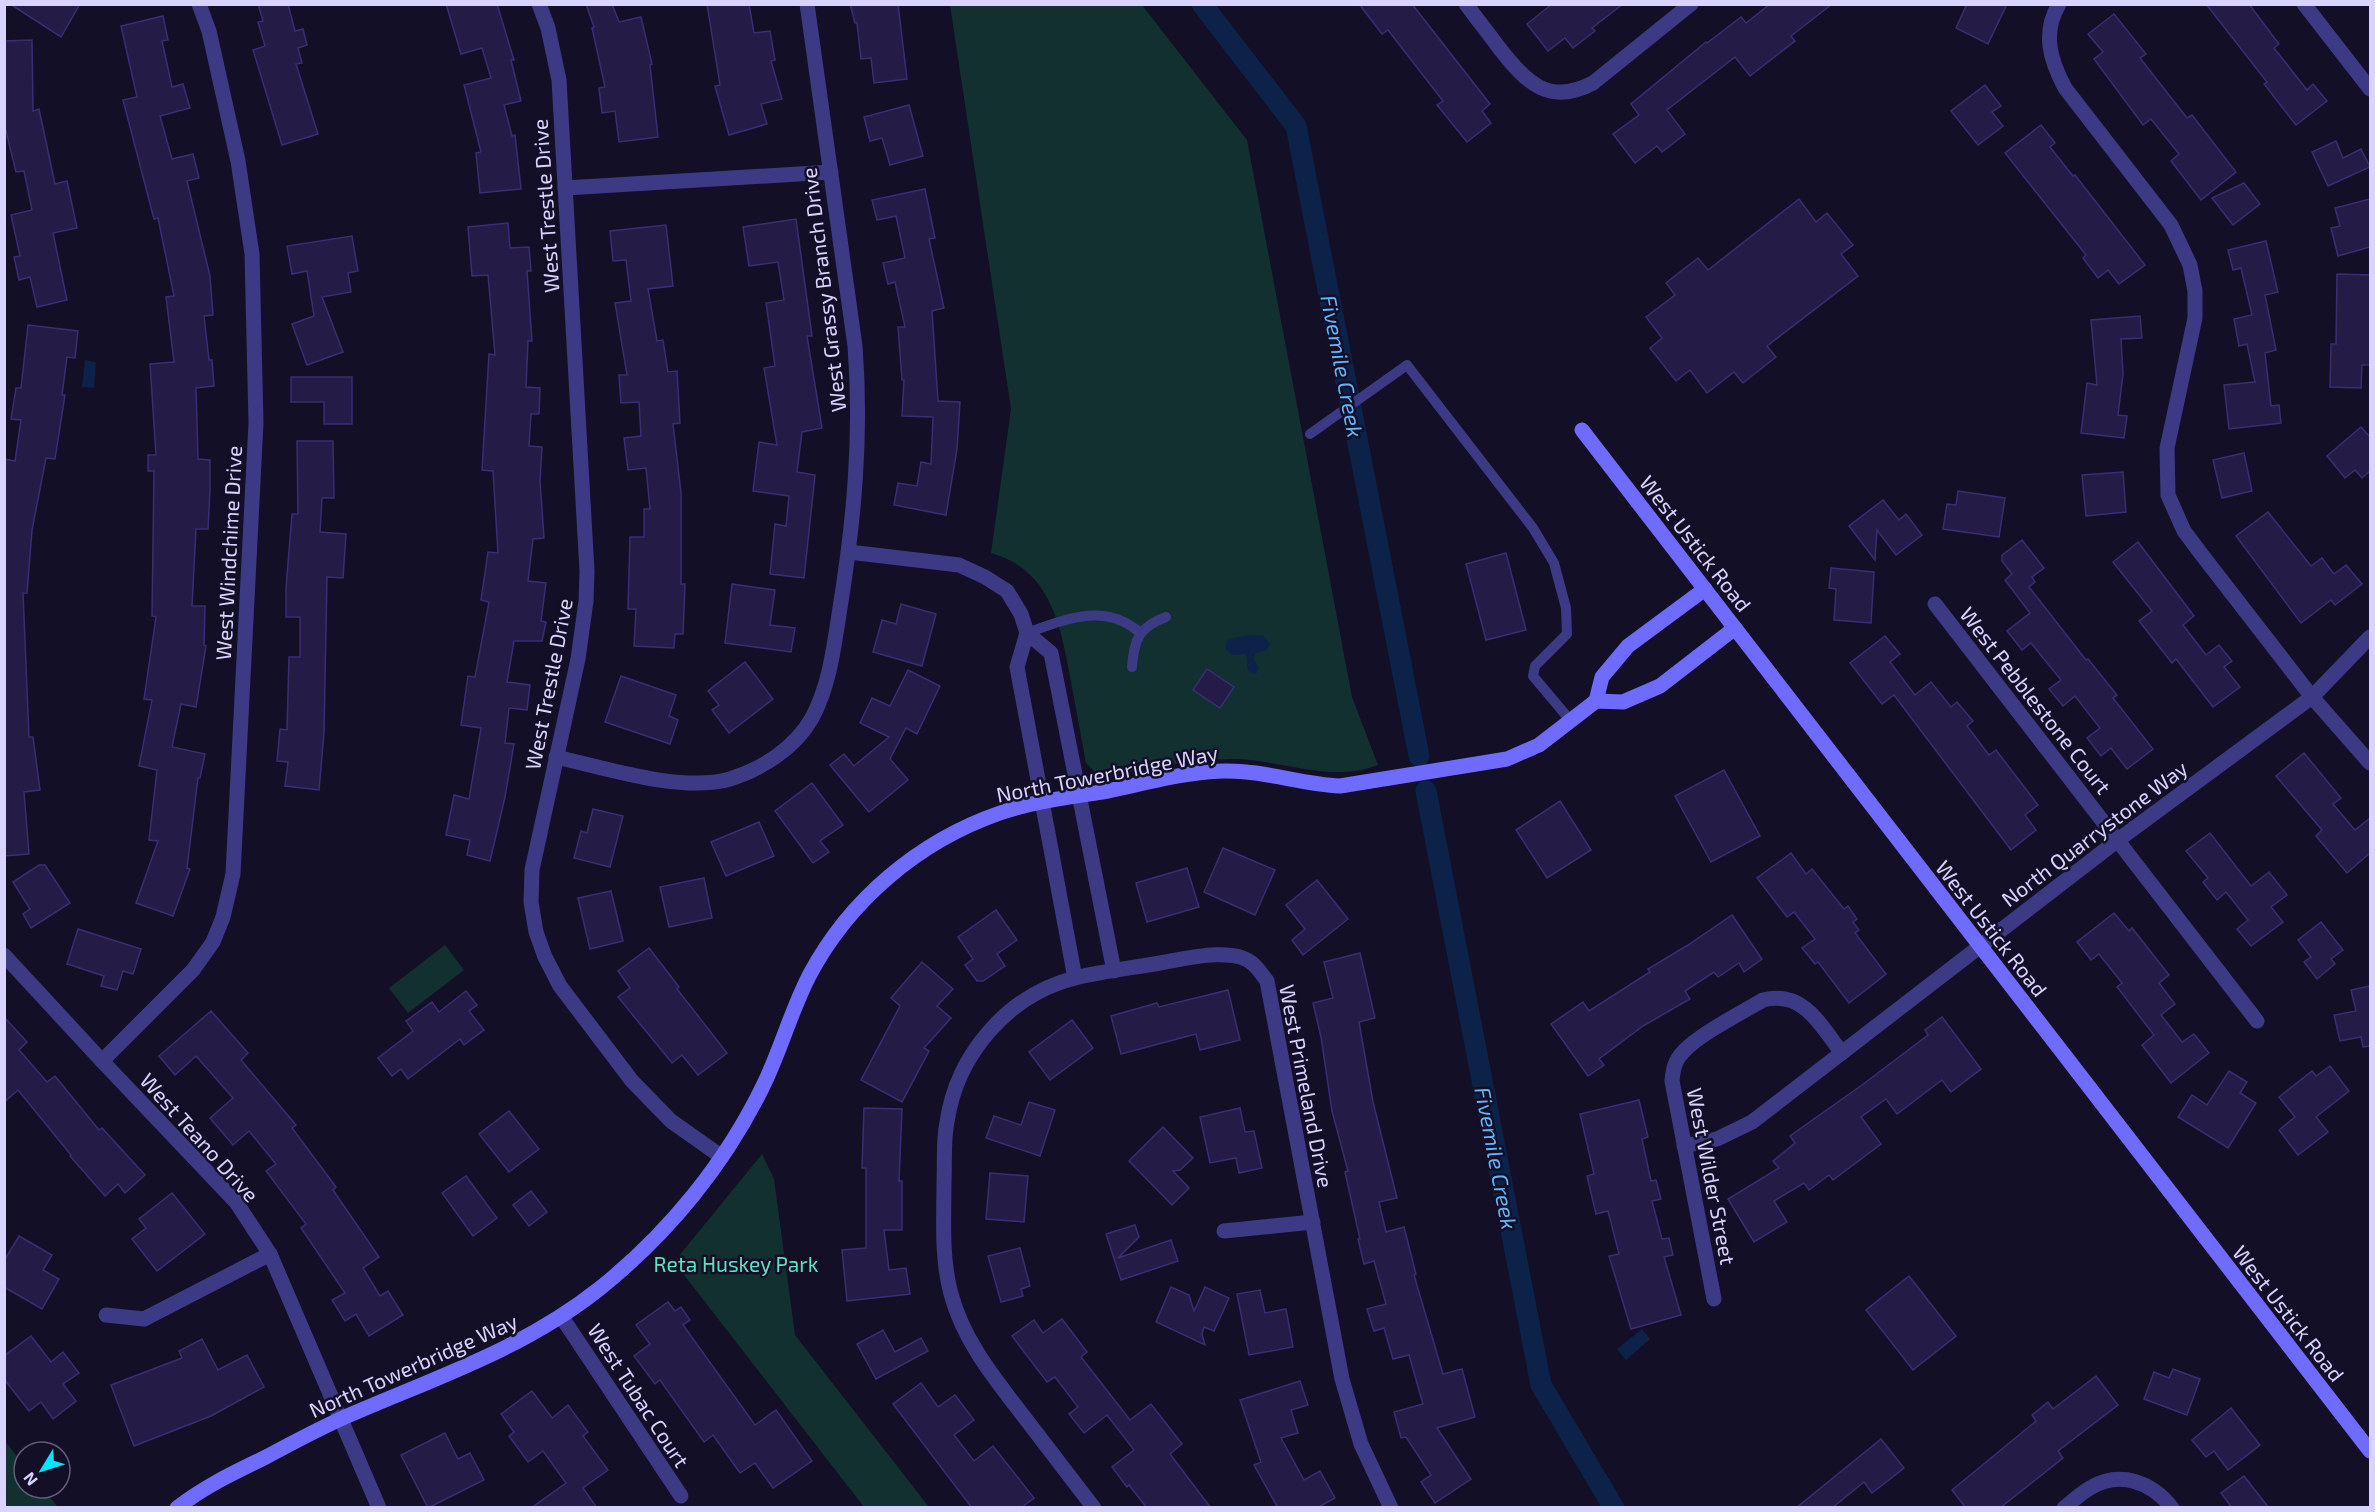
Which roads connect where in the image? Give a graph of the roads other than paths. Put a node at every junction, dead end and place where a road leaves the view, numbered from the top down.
1 (199, 4) edge
2 (539, 4) edge
3 (807, 4) edge
4 (1466, 4) edge
5 (1691, 4) edge
6 (2059, 4) edge
7 (2304, 4) edge
8 (2370, 89) edge
9 (831, 171) junction
10 (566, 188) junction
11 (1582, 430) dead end
12 (1310, 434) dead end
13 (849, 552) junction
14 (1705, 589) junction
15 (1935, 604) dead end
16 (1166, 617) dead end
17 (1735, 628) junction
18 (1027, 633) junction
19 (1140, 633) junction
20 (2370, 637) edge
21 (1132, 667) dead end
22 (2312, 696) junction
23 (1596, 701) junction
24 (1570, 720) junction
25 (556, 757) junction
26 (2370, 763) edge
27 (1079, 796) junction
28 (1042, 803) junction
29 (2118, 840) junction
30 (1980, 947) junction
31 (4, 955) edge
32 (1114, 971) junction
33 (1075, 978) junction
34 (2258, 1021) dead end
35 (1842, 1053) junction
36 (102, 1061) junction
37 (1684, 1146) junction
38 (722, 1157) junction
39 (1313, 1222) junction
40 (1224, 1231) dead end
41 (270, 1254) junction
42 (1714, 1299) dead end
43 (106, 1315) dead end
44 (561, 1316) junction
45 (342, 1418) junction
46 (2370, 1451) edge
47 (681, 1496) dead end
48 (177, 1508) edge
49 (378, 1508) edge
50 (1094, 1508) edge
51 (1391, 1508) edge
52 (2064, 1508) edge
53 (2172, 1508) edge

1 - 36 street, West Windchime Drive
2 - 10 street, West Trestle Drive
3 - 9 street, West Grassy Branch Drive
4 - 5 street
6 - 22 street
7 - 8 street
9 - 10 street
9 - 13 street, West Grassy Branch Drive
10 - 25 street, West Trestle Drive
11 - 14 street, West Ustick Road
12 - 24 lane
13 - 18 street
13 - 25 street, West Grassy Branch Drive
14 - 17 street, West Ustick Road
14 - 23 street
15 - 29 street, West Pebblestone Court
16 - 19 lane
17 - 23 street
17 - 30 street, West Ustick Road
18 - 19 lane
18 - 27 street
18 - 28 street
19 - 21 lane
20 - 22 street, North Quarrystone Way
22 - 26 street
22 - 29 street, North Quarrystone Way
23 - 24 street, North Towerbridge Way
24 - 27 street, North Towerbridge Way
25 - 38 street, West Trestle Drive
27 - 28 street, North Towerbridge Way
27 - 32 street
28 - 33 street
28 - 38 street, North Towerbridge Way
29 - 30 street, North Quarrystone Way
29 - 34 street, West Pebblestone Court
30 - 35 street, North Quarrystone Way
30 - 46 street, West Ustick Road
31 - 36 street, West Teano Drive
32 - 33 street
32 - 39 street, West Primeland Drive
33 - 50 street
35 - 37 street, North Quarrystone Way
35 - 37 street, West Wilder Street
36 - 41 street, West Teano Drive
37 - 42 street, West Wilder Street
38 - 44 street, North Towerbridge Way
39 - 40 street
39 - 51 street, West Primeland Drive
41 - 43 street
41 - 45 street, West Teano Drive
44 - 45 street, North Towerbridge Way
44 - 47 street, West Tubac Court
45 - 48 street, North Towerbridge Way
45 - 49 street, West Teano Drive
52 - 53 street

